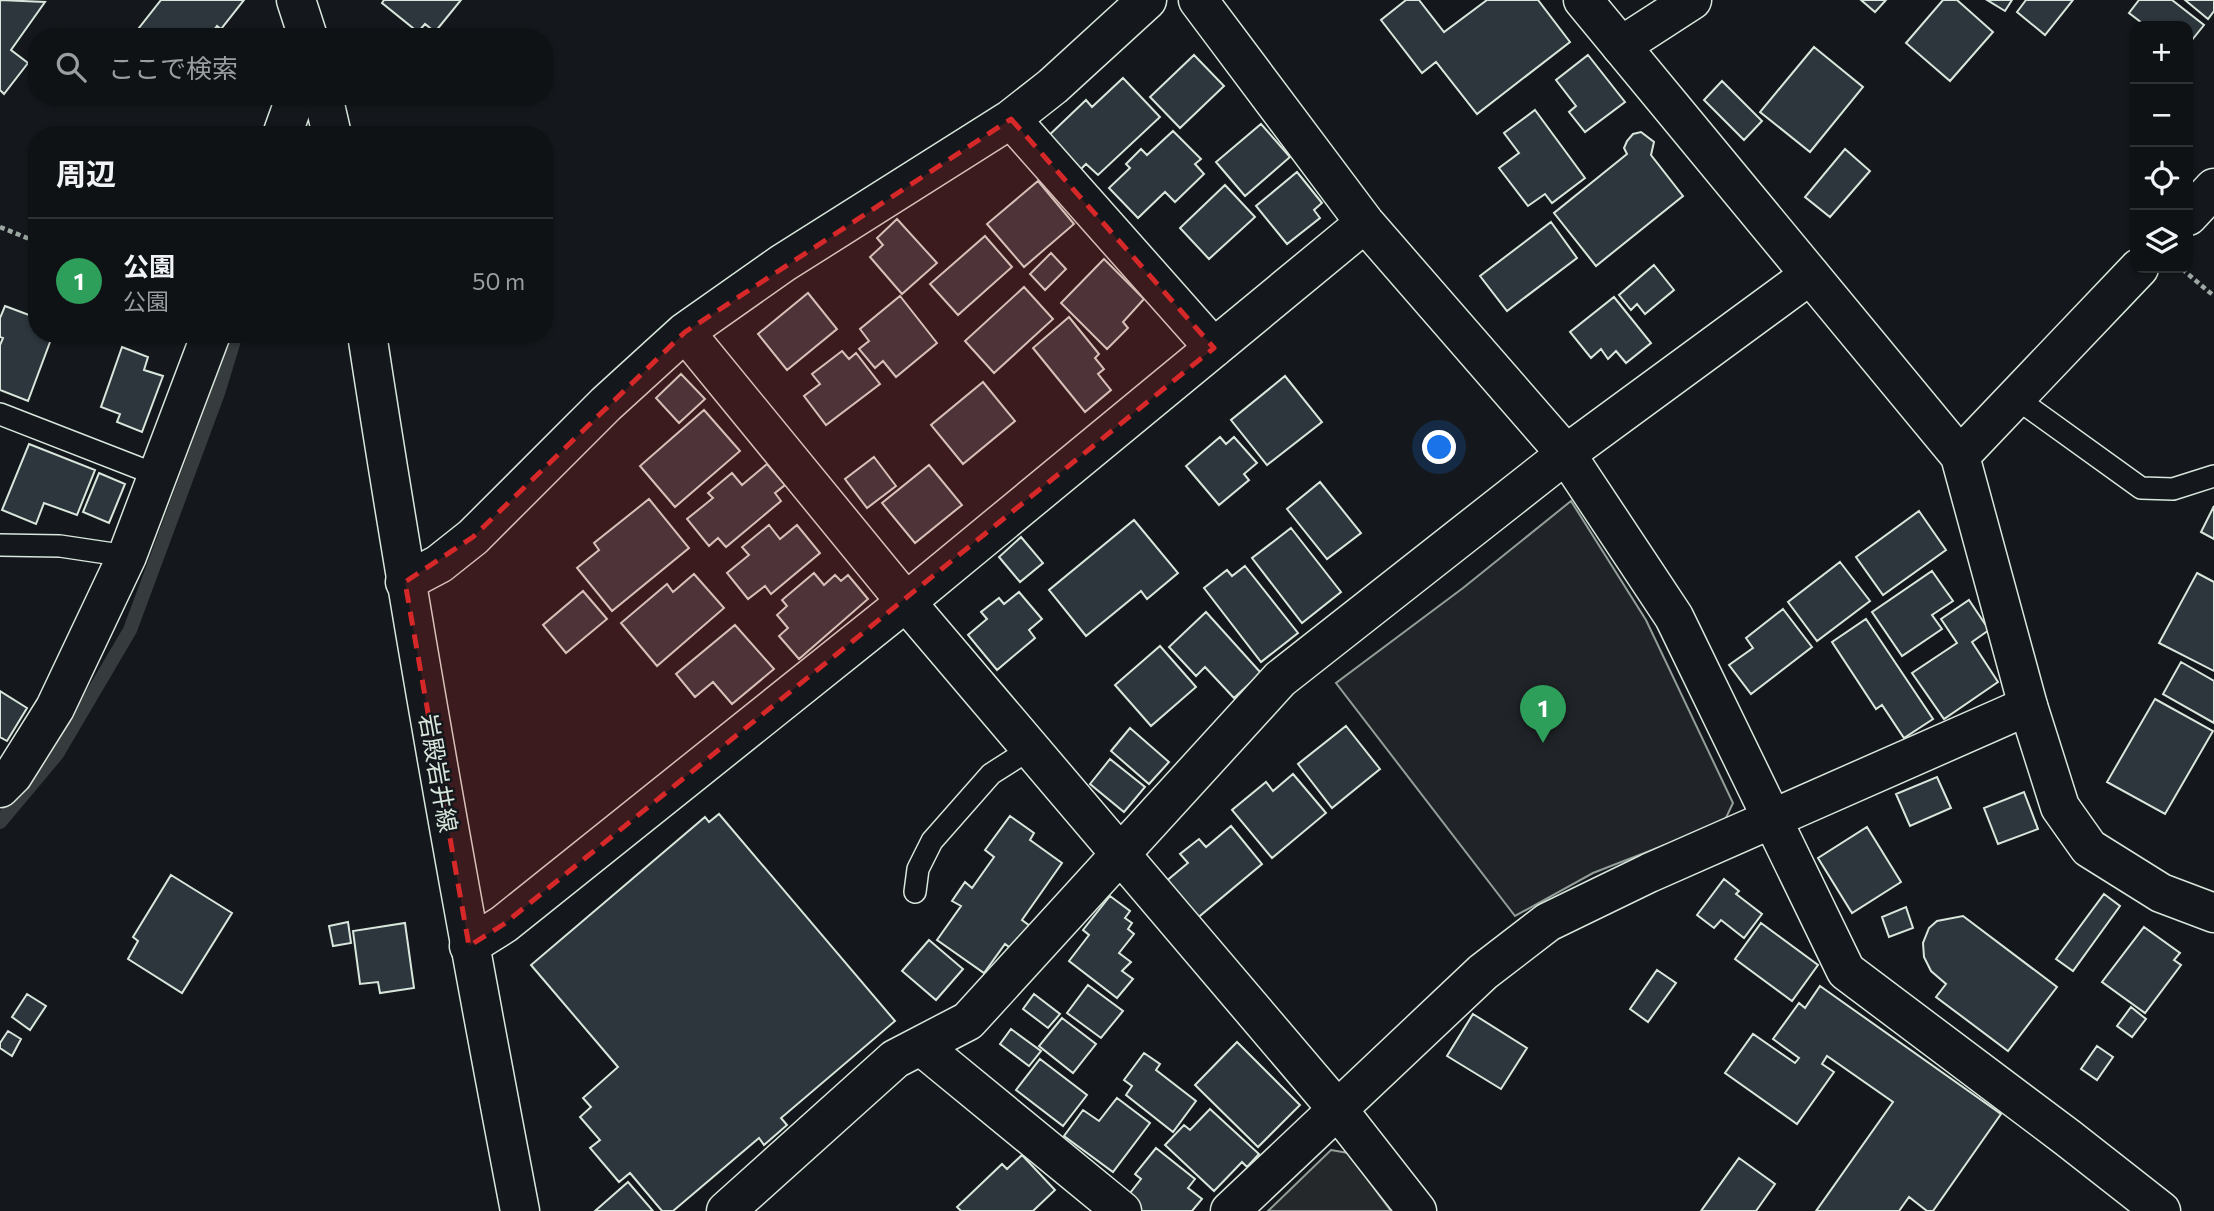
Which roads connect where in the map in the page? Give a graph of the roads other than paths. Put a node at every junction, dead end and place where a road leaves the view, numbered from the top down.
1 (296, 0) edge
2 (1147, 0) edge
3 (1198, 0) edge
4 (1583, 0) edge
5 (1692, 0) edge
6 (305, 28) edge
7 (1621, 47) junction
8 (293, 105) edge
9 (325, 105) edge
10 (1011, 119) junction
11 (285, 126) edge
12 (330, 126) edge
13 (2214, 188) edge
14 (2193, 211) edge
15 (1365, 223) junction
16 (2134, 273) edge
17 (1811, 275) junction
18 (685, 332) junction
19 (208, 343) edge
20 (368, 343) edge
21 (1214, 348) junction
22 (2016, 398) junction
23 (0, 414) edge
24 (1566, 454) junction
25 (1960, 456) junction
26 (158, 475) junction
27 (2214, 476) edge
28 (0, 545) edge
29 (127, 556) junction
30 (405, 582) junction
31 (905, 602) junction
32 (2028, 706) junction
33 (1030, 748) junction
34 (0, 788) edge
35 (1772, 818) junction
36 (1120, 853) junction
37 (915, 892) dead end
38 (2214, 913) edge
39 (469, 946) junction
40 (921, 1046) junction
41 (1338, 1110) junction
42 (520, 1211) edge
43 (726, 1211) edge
44 (1122, 1211) edge
45 (1230, 1211) edge
46 (1417, 1211) edge
47 (2161, 1211) edge

1 - 6 street
2 - 10 street
3 - 15 street
4 - 7 street
5 - 7 street
7 - 17 street
8 - 11 street
9 - 12 street
10 - 18 street
10 - 21 street
13 - 14 street
15 - 21 street
15 - 24 street
16 - 22 street
17 - 24 street
17 - 25 street
18 - 30 street
18 - 31 street
19 - 26 street
20 - 30 street, 岩殿岩井線
21 - 31 street
22 - 25 street
22 - 27 lane
23 - 26 lane
24 - 35 street
24 - 36 street
25 - 32 street
26 - 29 street
28 - 29 lane
29 - 34 street
30 - 39 street, 岩殿岩井線
31 - 33 street
31 - 39 street
32 - 35 street
32 - 38 street
33 - 36 street
33 - 37 lane
35 - 41 street
35 - 47 street
36 - 40 street
36 - 41 street
39 - 42 street, 岩殿岩井線
40 - 43 street
40 - 44 street
41 - 45 street
41 - 46 street

